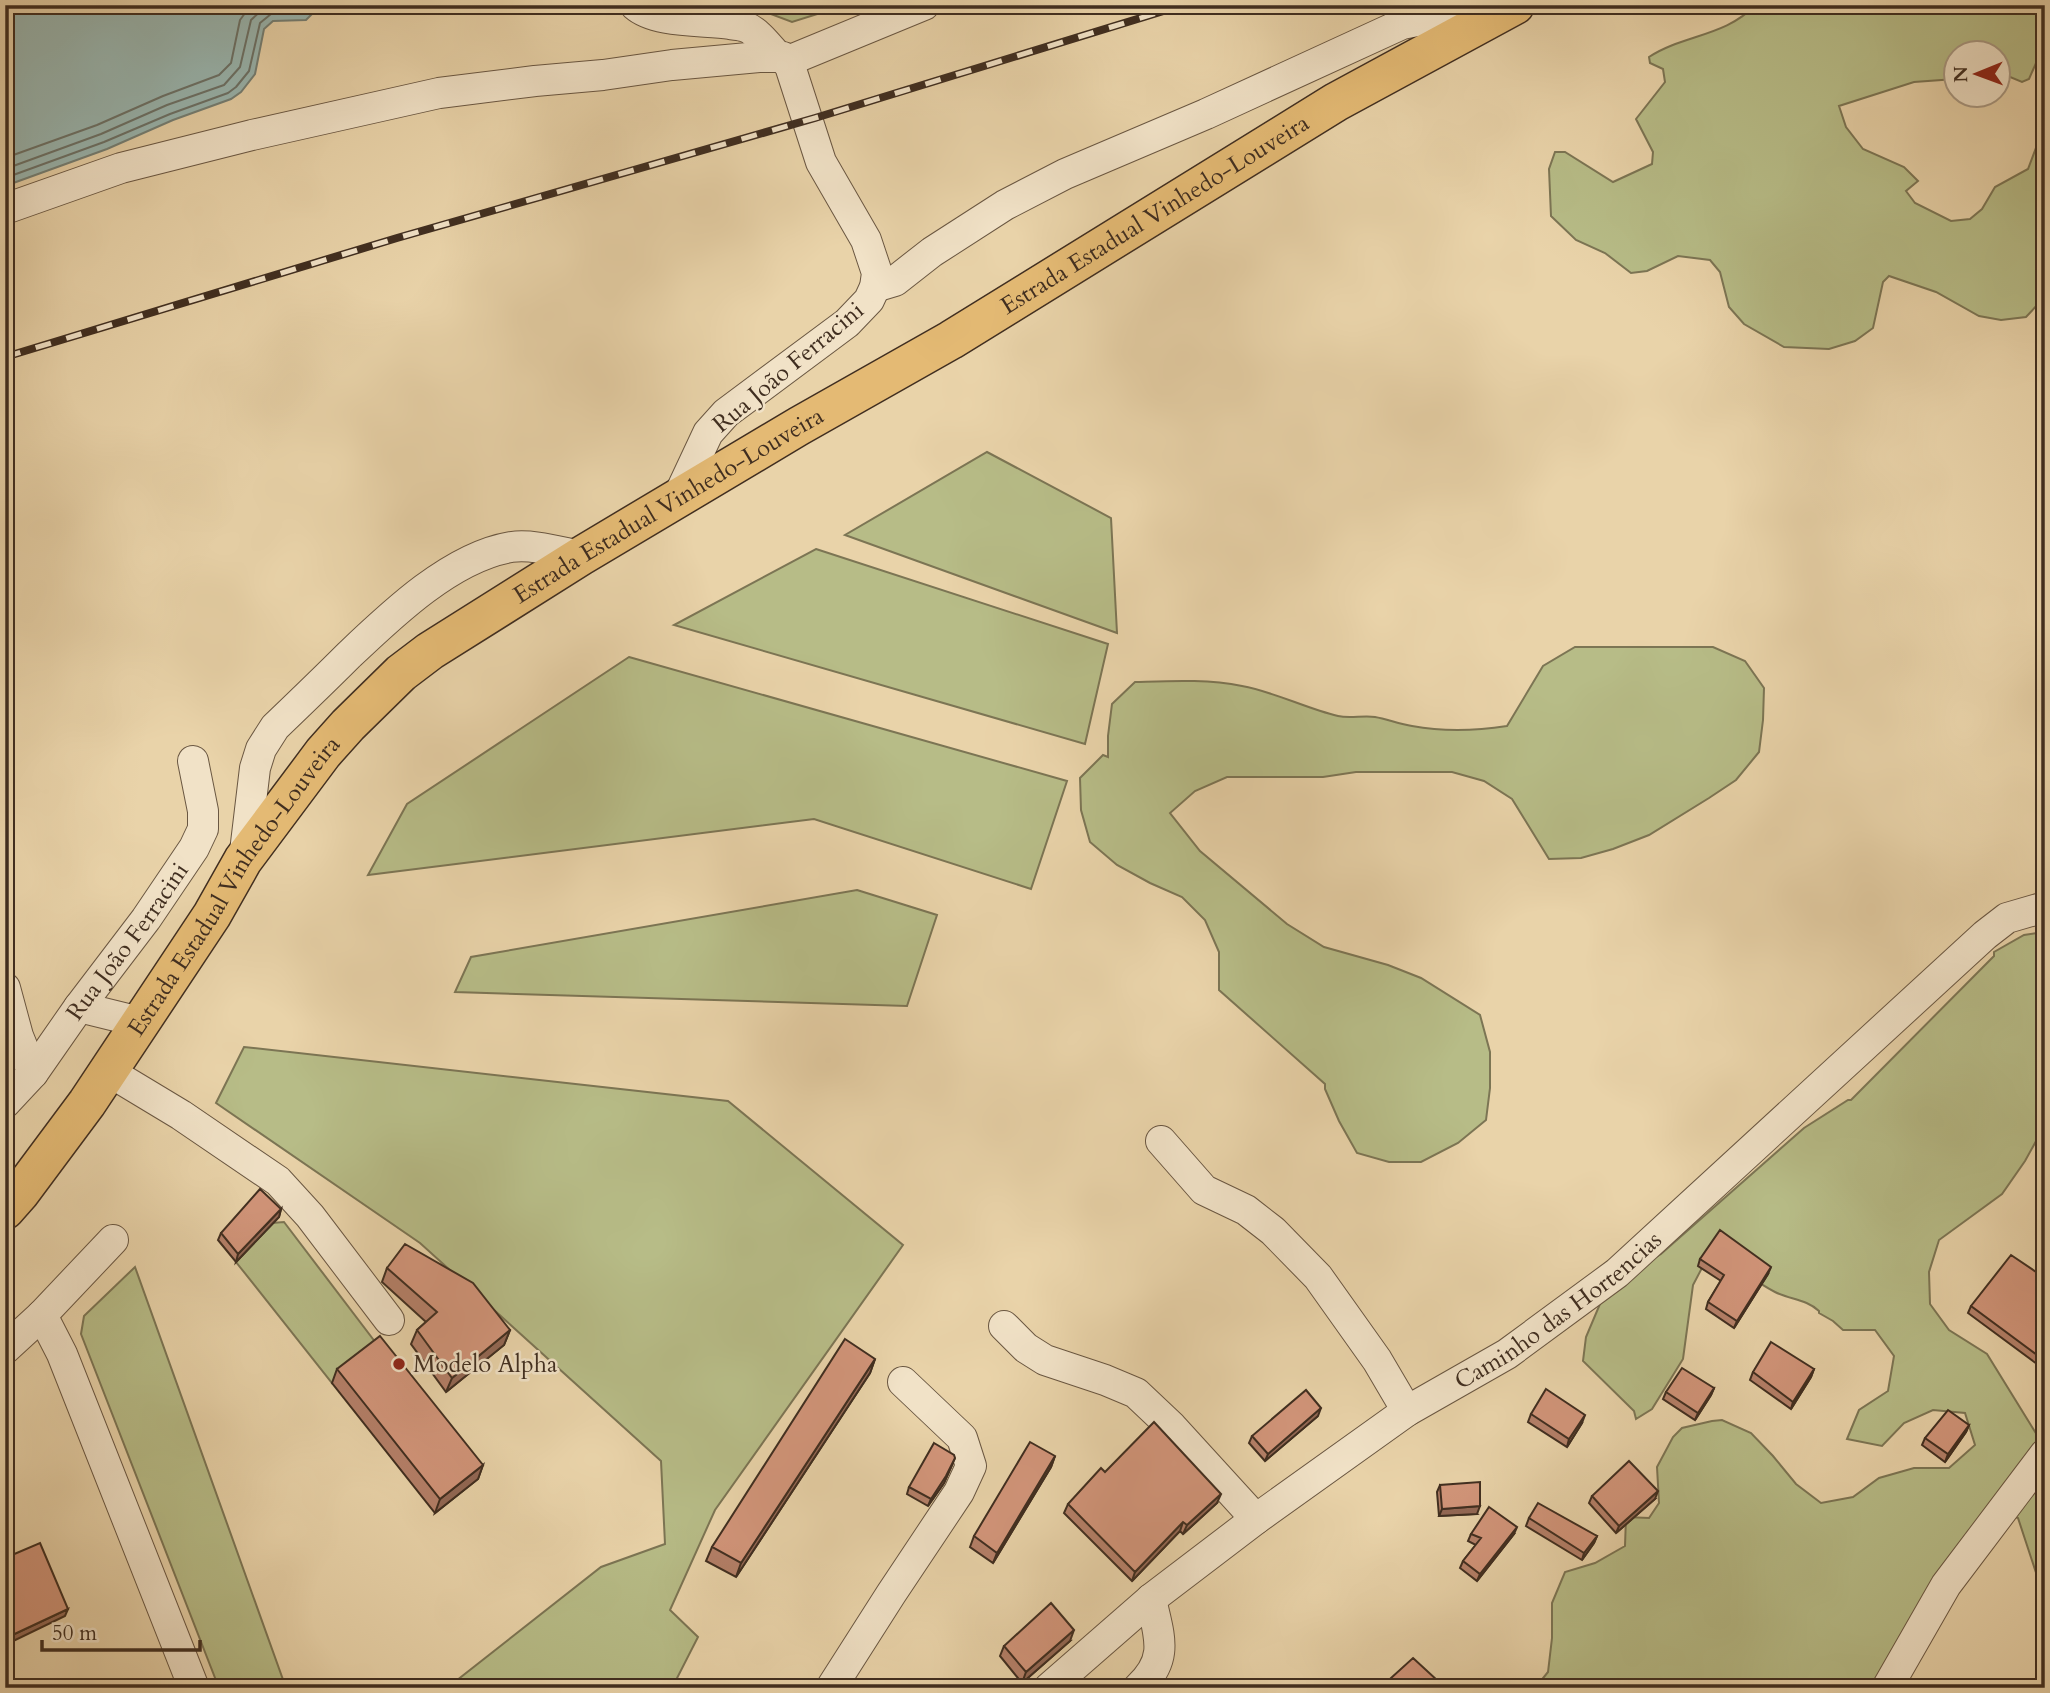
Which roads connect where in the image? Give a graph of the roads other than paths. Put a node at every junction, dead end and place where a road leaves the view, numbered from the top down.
1 (635, 5) edge
2 (924, 5) edge
3 (1506, 10) edge
4 (783, 59) junction
5 (5, 209) edge
6 (875, 287) junction
7 (678, 497) junction
8 (580, 556) junction
9 (193, 761) dead end
10 (243, 860) junction
11 (2045, 907) edge
12 (5, 988) edge
13 (79, 1007) junction
14 (140, 1022) junction
15 (108, 1071) junction
16 (33, 1073) junction
17 (5, 1103) edge
18 (1161, 1141) dead end
19 (5, 1210) edge
20 (113, 1240) dead end
21 (42, 1315) junction
22 (389, 1320) dead end
23 (1004, 1326) dead end
24 (5, 1349) edge
25 (903, 1382) dead end
26 (1407, 1411) junction
27 (2045, 1454) edge
28 (1256, 1519) junction
29 (1151, 1599) junction
30 (194, 1688) edge
31 (831, 1688) edge
32 (1049, 1688) edge
33 (1138, 1688) edge
34 (1887, 1688) edge

1 - 4 street
2 - 4 street
3 - 6 street
3 - 7 main road, Estrada Estadual Vinhedo-Louveira
4 - 5 street
4 - 6 street, Rua João Ferracini
6 - 7 street, Rua João Ferracini
7 - 8 main road, Estrada Estadual Vinhedo-Louveira
8 - 10 main road, Estrada Estadual Vinhedo-Louveira
8 - 10 street
9 - 13 street, Rua João Ferracini
10 - 14 main road, Estrada Estadual Vinhedo-Louveira
11 - 26 street, Caminho das Hortencias
12 - 16 street
13 - 14 street
13 - 16 street, Rua João Ferracini
14 - 15 main road, Estrada Estadual Vinhedo-Louveira
15 - 19 main road, Estrada Estadual Vinhedo-Louveira
15 - 22 street
16 - 17 street, Rua João Ferracini
18 - 26 street
20 - 21 street
21 - 24 street
21 - 30 street
23 - 28 street
25 - 31 street
26 - 28 street, Caminho das Hortencias
27 - 34 street
28 - 29 street, Caminho das Hortencias
29 - 32 street, Caminho das Hortencias
29 - 33 street

